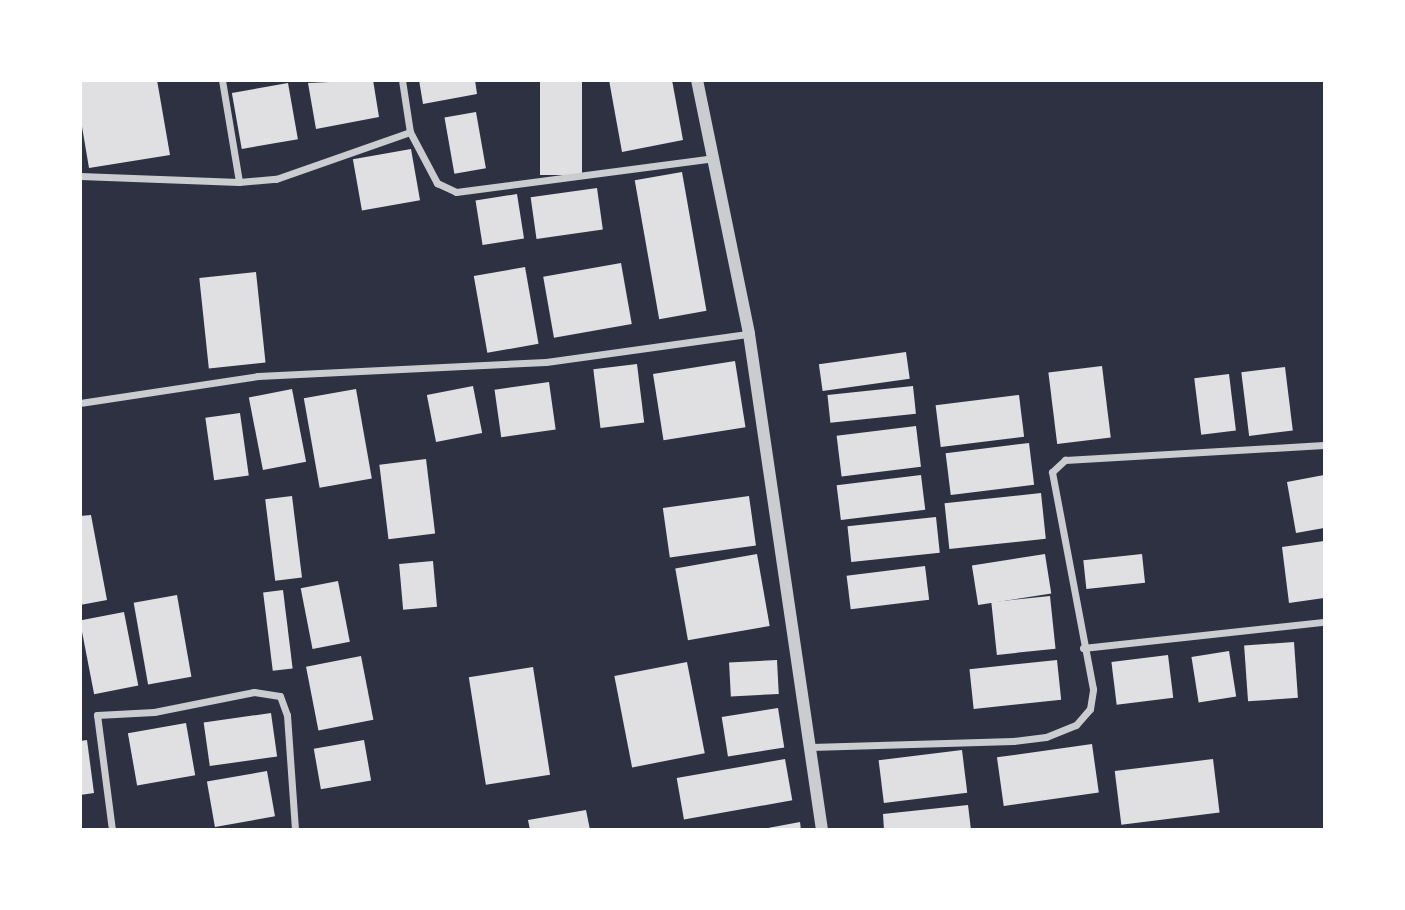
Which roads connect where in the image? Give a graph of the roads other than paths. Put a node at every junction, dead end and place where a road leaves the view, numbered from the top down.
1 (222, 80) edge
2 (402, 80) edge
3 (697, 80) edge
4 (410, 132) junction
5 (716, 158) junction
6 (80, 176) edge
7 (239, 183) junction
8 (749, 334) junction
9 (80, 403) edge
10 (1325, 445) edge
11 (1325, 622) edge
12 (1083, 649) junction
13 (811, 747) junction
14 (111, 830) edge
15 (295, 830) edge
16 (821, 830) edge

1 - 7 street
2 - 4 street
3 - 5 street
4 - 5 street
4 - 7 street
5 - 8 street
6 - 7 street
8 - 9 street
8 - 13 street
10 - 12 street
11 - 12 street
12 - 13 street
13 - 16 street
14 - 15 street

